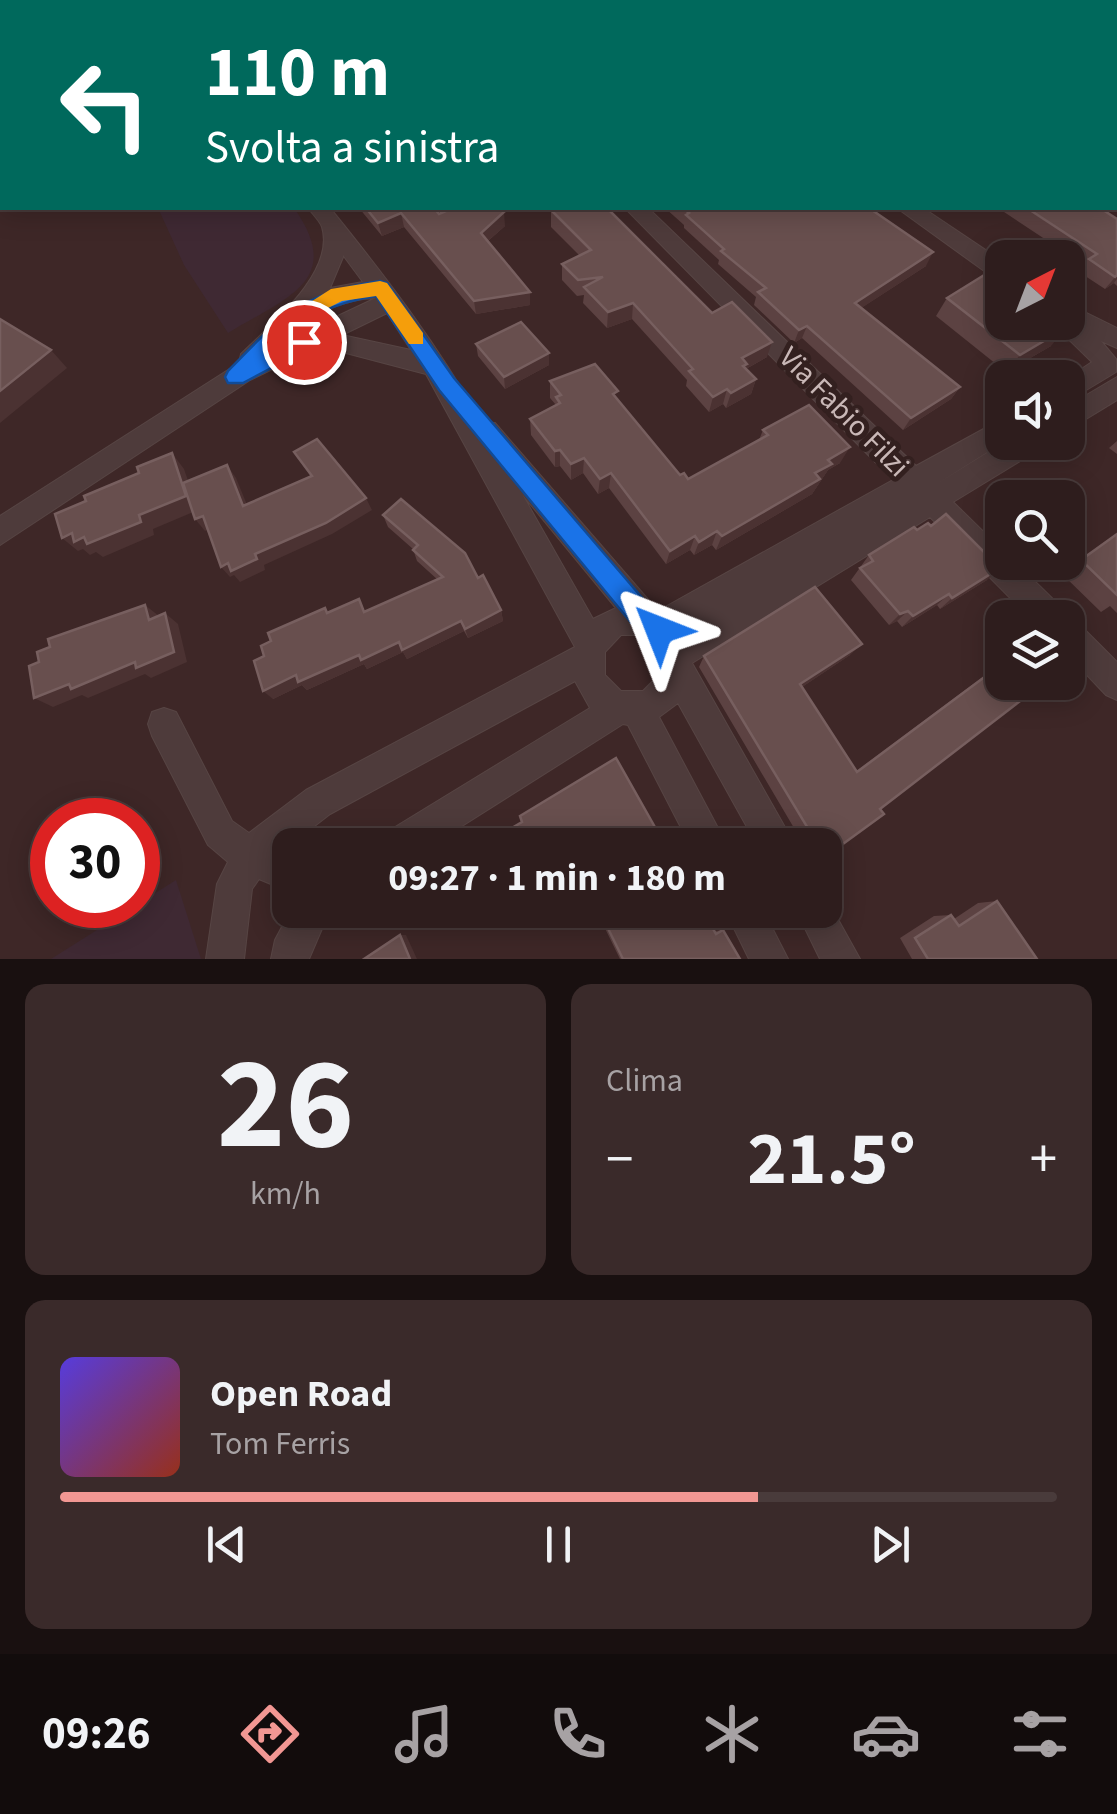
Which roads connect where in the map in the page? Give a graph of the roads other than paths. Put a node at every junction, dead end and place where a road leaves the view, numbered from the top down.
1 (638, 210) edge
2 (911, 210) edge
3 (326, 216) edge
4 (985, 260) edge
5 (386, 295) junction
6 (289, 320) junction
7 (1085, 331) edge
8 (1085, 339) edge
9 (281, 353) junction
10 (1113, 361) edge
11 (441, 375) junction
12 (235, 377) junction
13 (1085, 380) edge
14 (1085, 397) edge
15 (985, 443) edge
16 (990, 460) edge
17 (924, 490) junction
18 (0, 532) edge
19 (1033, 600) edge
20 (665, 644) junction
21 (588, 651) junction
22 (1085, 651) edge
23 (1117, 684) edge
24 (629, 708) junction
25 (164, 724) dead end
26 (428, 828) edge
27 (699, 828) edge
28 (768, 828) edge
29 (250, 858) junction
30 (272, 867) edge
31 (301, 928) edge
32 (753, 928) edge
33 (824, 928) edge
34 (226, 959) edge
35 (290, 959) edge
36 (769, 959) edge
37 (841, 959) edge

1 - 17 street, Via Fabio Filzi
2 - 4 street
3 - 5 street
3 - 6 street
5 - 6 street
5 - 9 street
5 - 11 street
6 - 12 street
7 - 10 street
8 - 10 street
9 - 11 street
9 - 12 street
10 - 13 street
10 - 14 street
11 - 20 street
11 - 21 street
12 - 18 street
15 - 17 street
16 - 17 street
17 - 19 street, Via Fabio Filzi
17 - 20 street
20 - 21 street
20 - 24 street
20 - 28 street
21 - 24 street
21 - 29 street
22 - 23 street
24 - 26 street
24 - 27 street
25 - 29 street
29 - 30 street
29 - 34 street
31 - 35 street
32 - 36 street
33 - 37 street

